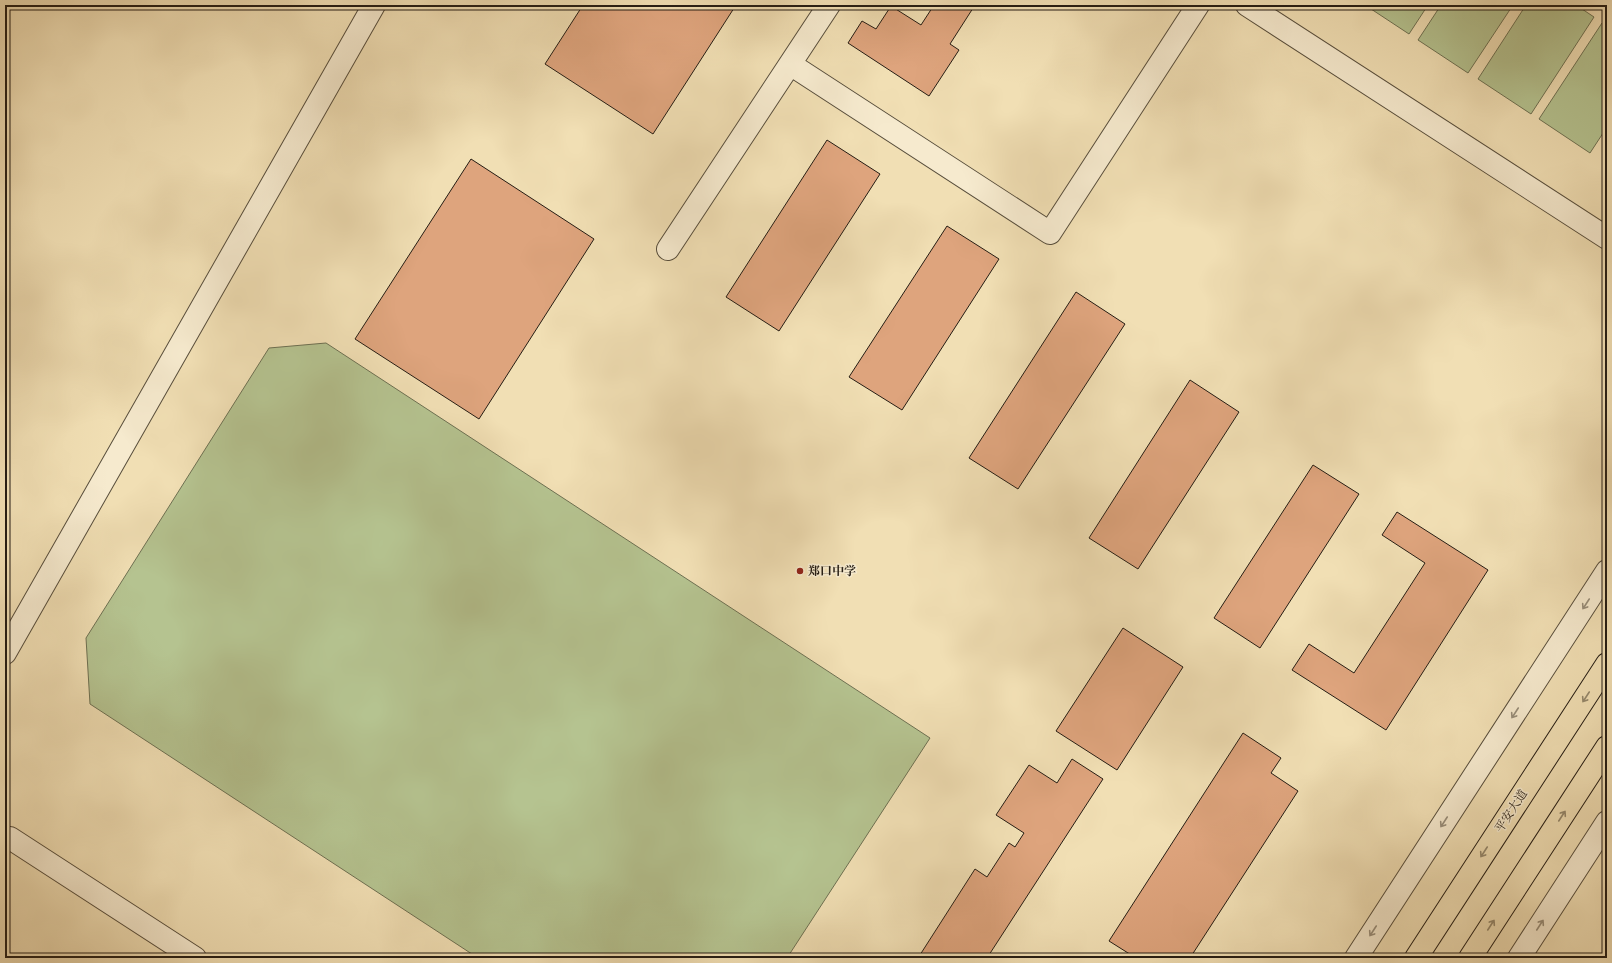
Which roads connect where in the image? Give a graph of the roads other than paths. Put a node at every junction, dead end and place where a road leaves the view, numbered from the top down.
1 (374, 5) edge
2 (829, 5) edge
3 (1198, 5) edge
4 (1247, 5) edge
5 (790, 64) junction
6 (1607, 238) edge
7 (668, 249) dead end
8 (1607, 572) edge
9 (5, 653) edge
10 (1607, 664) edge
11 (1607, 747) edge
12 (1607, 822) edge
13 (10, 838) dead end
14 (195, 958) edge
15 (1356, 958) edge
16 (1416, 958) edge
17 (1470, 958) edge
18 (1519, 958) edge

1 - 9 street
2 - 5 street
3 - 5 street
4 - 6 street
5 - 7 street
8 -> 15 street
10 -> 16 main road, 平安大道
17 -> 11 main road
18 -> 12 street
13 - 14 street

